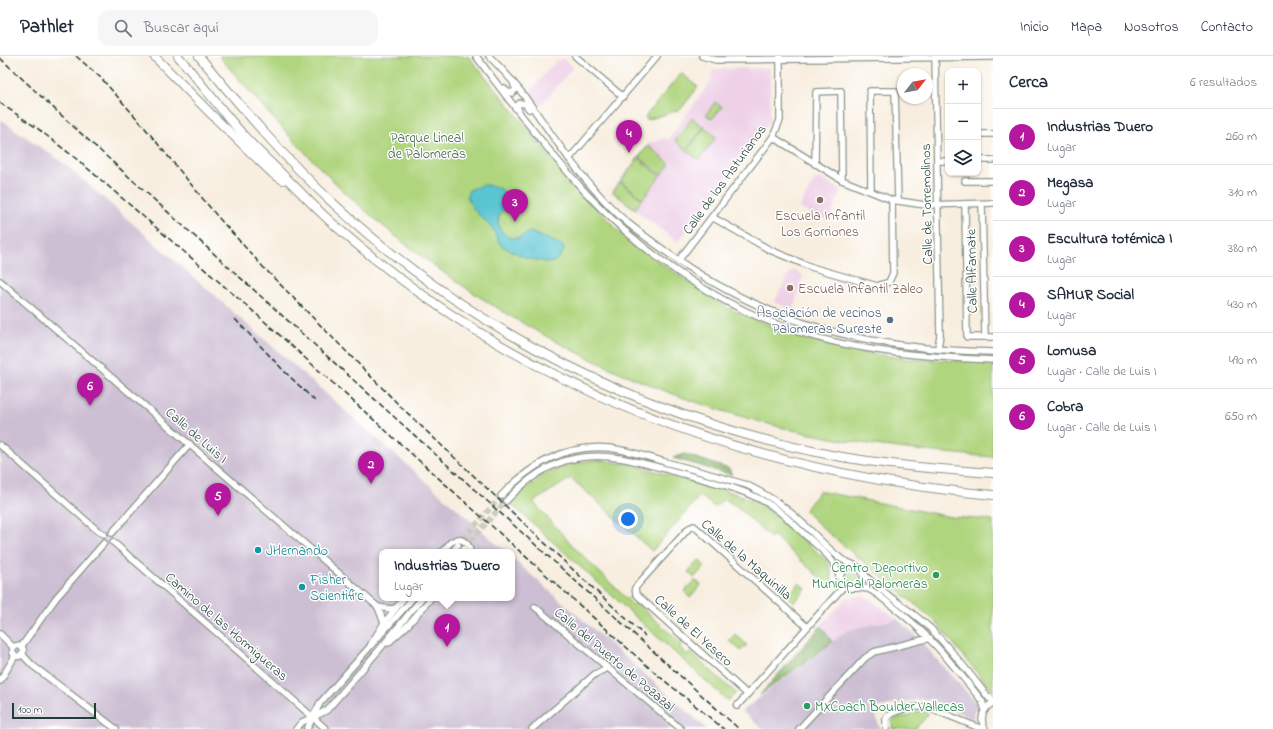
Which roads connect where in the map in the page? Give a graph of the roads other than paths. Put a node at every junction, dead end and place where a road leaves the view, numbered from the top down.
1 (154, 56) edge
2 (178, 56) edge
3 (199, 56) edge
4 (476, 56) edge
5 (490, 56) edge
6 (575, 56) edge
7 (657, 56) edge
8 (702, 56) edge
9 (936, 57) edge
10 (993, 57) edge
11 (780, 58) edge
12 (822, 58) edge
13 (836, 58) edge
14 (486, 69) junction
15 (510, 78) junction
16 (623, 97) junction
17 (520, 115) junction
18 (544, 125) junction
19 (981, 134) edge
20 (993, 134) edge
21 (773, 137) junction
22 (569, 159) junction
23 (981, 160) edge
24 (993, 160) edge
25 (938, 161) junction
26 (945, 161) edge
27 (815, 164) junction
28 (842, 180) junction
29 (966, 181) dead end
30 (993, 181) edge
31 (296, 188) junction
32 (871, 191) junction
33 (895, 200) junction
34 (993, 203) edge
35 (965, 204) junction
36 (982, 204) junction
37 (938, 205) junction
38 (712, 217) junction
39 (623, 229) junction
40 (678, 261) junction
41 (0, 281) edge
42 (985, 337) junction
43 (993, 337) edge
44 (938, 348) junction
45 (993, 352) edge
46 (906, 354) junction
47 (993, 360) edge
48 (190, 444) junction
49 (0, 445) edge
50 (993, 473) edge
51 (993, 495) edge
52 (104, 534) junction
53 (112, 534) junction
54 (104, 542) junction
55 (112, 542) junction
56 (458, 545) tunnel mouth
57 (445, 549) edge
58 (455, 549) edge
59 (470, 549) edge
60 (853, 565) junction
61 (862, 572) junction
62 (840, 578) junction
63 (641, 581) joint
64 (844, 586) junction
65 (855, 588) junction
66 (402, 601) edge
67 (410, 601) edge
68 (420, 601) edge
69 (428, 601) edge
70 (378, 607) junction
71 (535, 607) dead end
72 (396, 608) junction
73 (384, 623) junction
74 (807, 627) junction
75 (0, 634) edge
76 (930, 638) junction
77 (371, 644) junction
78 (21, 647) junction
79 (14, 648) junction
80 (379, 650) junction
81 (22, 654) junction
82 (15, 656) junction
83 (607, 668) junction
84 (0, 681) edge
85 (747, 694) junction
86 (993, 702) edge
87 (737, 706) dead end
88 (985, 710) junction
89 (314, 717) junction
90 (116, 729) edge
91 (296, 729) edge
92 (307, 729) edge
93 (326, 729) edge
94 (532, 729) edge
95 (680, 729) edge
96 (799, 729) edge
97 (886, 729) edge
98 (984, 729) edge

1 - 31 highway
2 - 31 highway
3 - 50 highway
4 - 14 street
5 - 15 street
6 - 16 street
7 - 16 street
8 - 11 street
9 - 10 street
9 - 13 street
9 - 25 street, Calle de Torremolinos
11 - 12 street
11 - 21 street, Calle de los Asturianos
12 - 13 street
14 - 15 street
14 - 17 street
15 - 18 street
16 - 22 street
17 - 18 street
17 - 39 street
18 - 22 street
19 - 20 street
21 - 27 street
21 - 38 street, Calle de los Asturianos
22 - 40 street
23 - 24 street
25 - 26 street
25 - 37 street, Calle de Torremolinos
27 - 28 street
27 - 28 street
28 - 32 street
29 - 30 street
31 - 51 highway
32 - 33 street
32 - 33 street
33 - 37 street
33 - 38 street
34 - 36 street
35 - 36 street
35 - 37 street
35 - 42 street
36 - 42 street, Calle Alfarnate
37 - 44 street, Calle de Torremolinos
38 - 40 street, Calle de los Asturianos
39 - 40 street
39 - 46 street
40 - 44 street
41 - 48 street, Calle de Luis I
42 - 43 street
44 - 45 street
44 - 46 street
46 - 47 street
48 - 53 street
48 - 70 street, Calle de Luis I
49 - 52 street
52 - 53 street
52 - 54 street
53 - 55 street
54 - 55 street
54 - 78 street
55 - 89 street, Camino de las Hormigueras
56 - 58 street
57 - 59 street
60 - 61 street
60 - 62 street
60 - 62 street
61 - 65 street
61 - 86 street
62 - 64 street
63 - 74 street, Calle de la Maquinilla
63 - 85 street, Calle de El Yesero
64 - 65 street
64 - 74 street
65 - 76 street
66 - 72 street
67 - 77 street
68 - 80 street
69 - 80 street
70 - 72 street
70 - 73 street, Calle de Luis I
71 - 83 street, Calle del Puerto de Pozazal
72 - 73 street
73 - 77 street
74 - 85 street
75 - 79 street
76 - 88 street
76 - 96 street
77 - 89 street
78 - 79 street
78 - 81 street
79 - 82 street
80 - 89 street
81 - 82 street
81 - 90 street
82 - 84 street
83 - 94 street
83 - 95 street, Calle del Puerto de Pozazal
85 - 87 street
86 - 88 street
88 - 98 street
89 - 91 street
89 - 92 street
89 - 93 street, Camino de las Hormigueras
97 - 98 street

